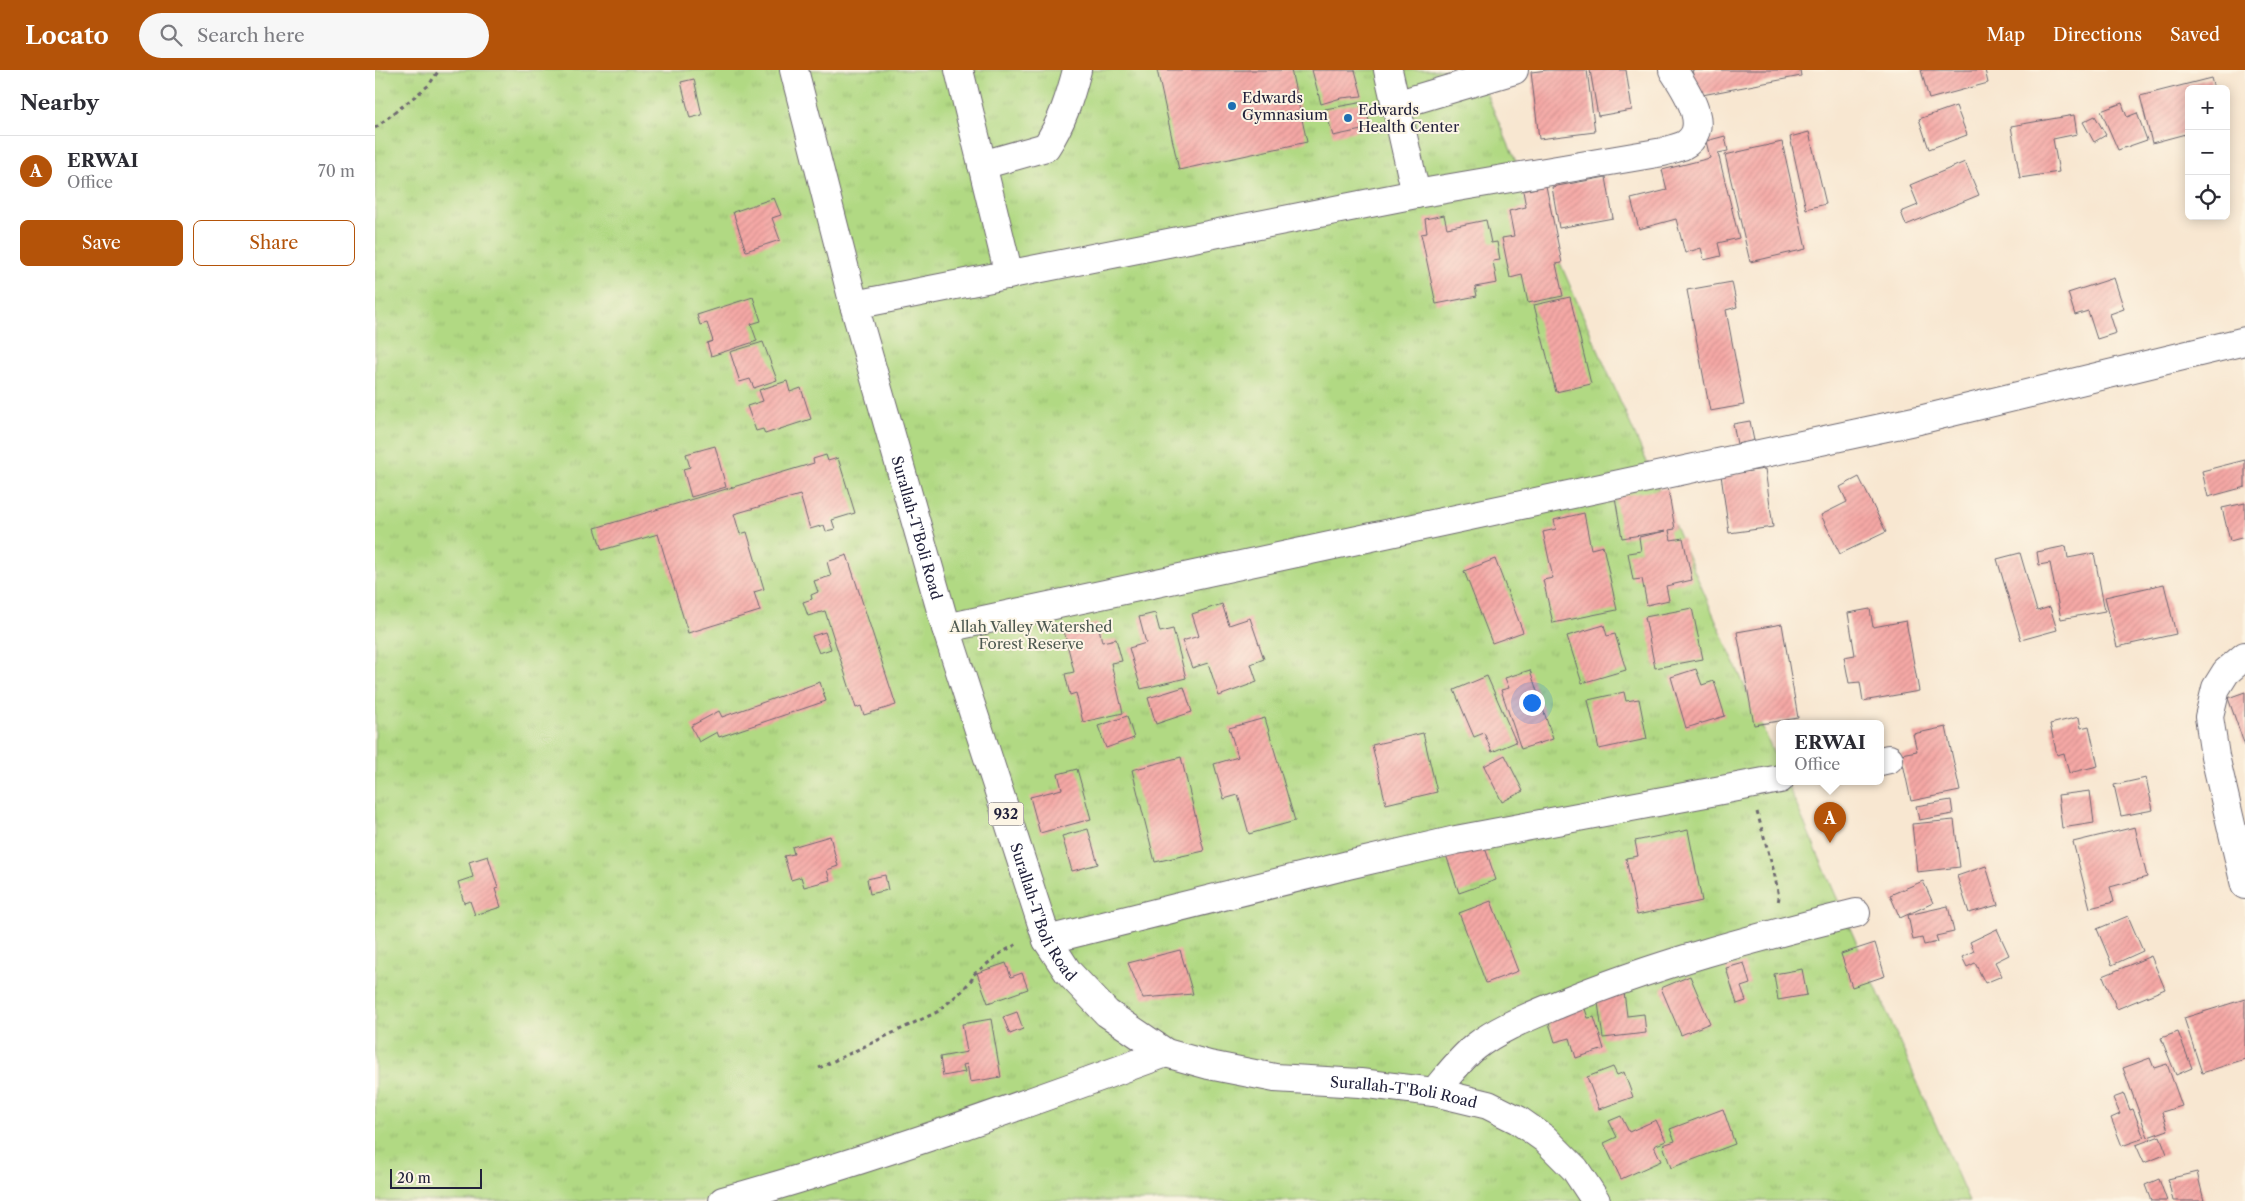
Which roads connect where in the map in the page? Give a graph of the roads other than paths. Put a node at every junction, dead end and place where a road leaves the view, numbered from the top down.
1 (794, 70) edge
2 (959, 70) edge
3 (1077, 70) edge
4 (1388, 70) edge
5 (1514, 70) edge
6 (1673, 70) edge
7 (1396, 105) junction
8 (982, 165) junction
9 (1416, 194) junction
10 (1009, 275) junction
11 (854, 305) junction
12 (2245, 341) edge
13 (947, 628) junction
14 (2245, 656) edge
15 (1776, 780) edge
16 (2245, 885) edge
17 (1856, 914) dead end
18 (1045, 934) junction
19 (1166, 1053) junction
20 (1434, 1092) junction
21 (723, 1201) edge
22 (1596, 1201) edge

1 - 11 street, Surallah-T'Boli Road / 932
2 - 8 street
3 - 8 street
4 - 7 street
5 - 7 street
6 - 9 street
7 - 9 street
8 - 10 street
9 - 10 street
10 - 11 street
11 - 13 street, Surallah-T'Boli Road / 932
12 - 13 street
13 - 18 street, Surallah-T'Boli Road / 932
14 - 16 street
15 - 18 street
17 - 20 street
18 - 19 street, Surallah-T'Boli Road / 932
19 - 20 street, Surallah-T'Boli Road / 932
19 - 21 street
20 - 22 street, Surallah-T'Boli Road / 932

